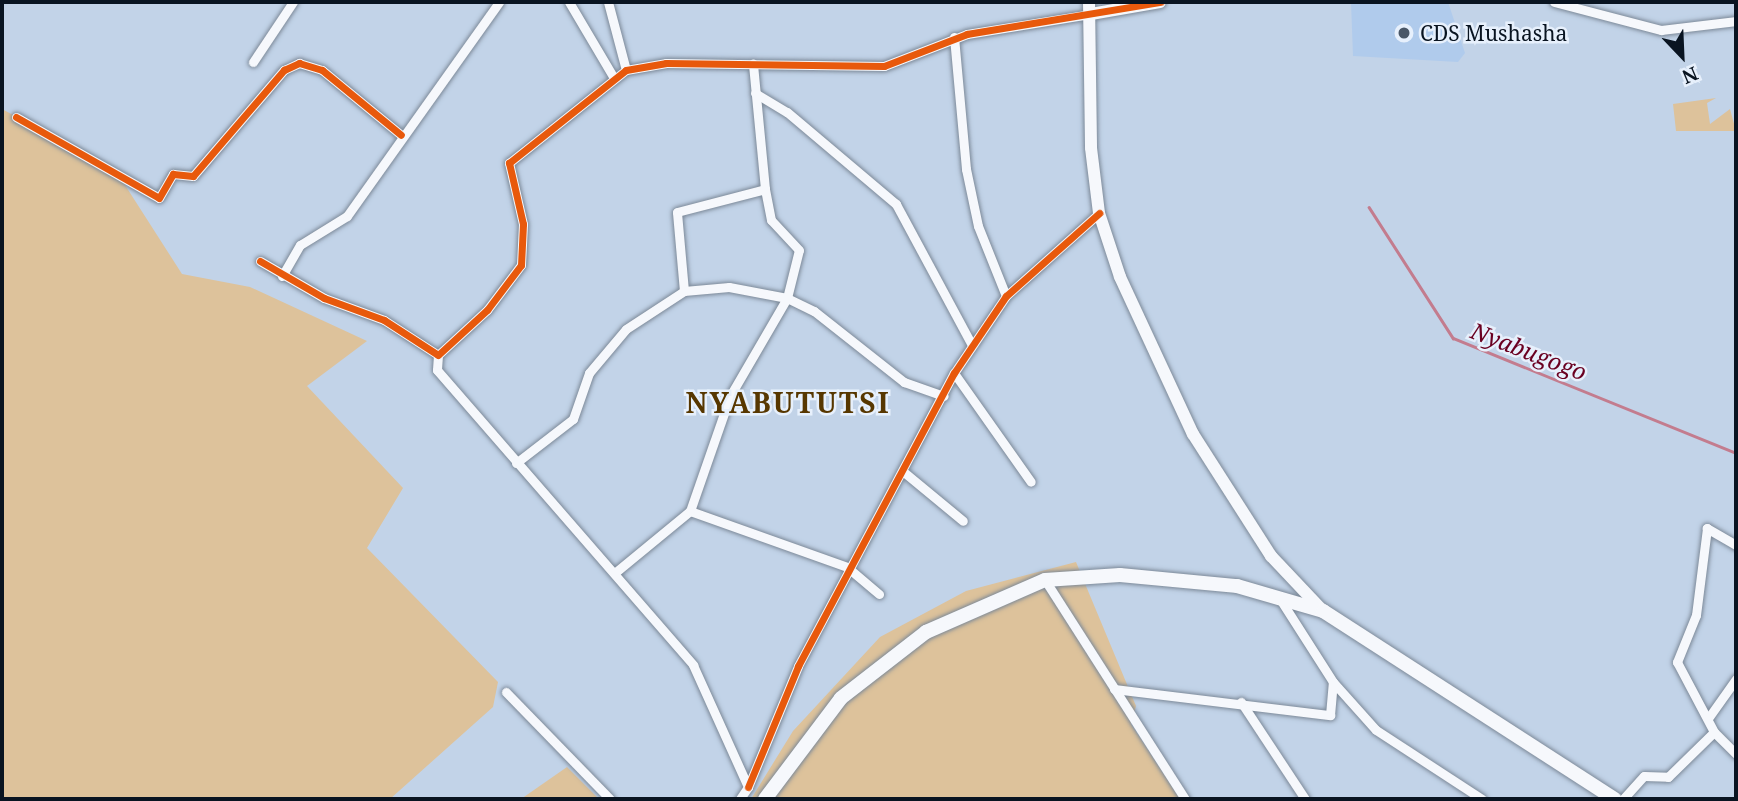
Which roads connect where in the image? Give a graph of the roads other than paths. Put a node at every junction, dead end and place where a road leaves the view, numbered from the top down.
1 (293, 2) edge
2 (499, 2) edge
3 (569, 2) edge
4 (608, 2) edge
5 (1160, 2) edge
6 (1554, 2) edge
7 (1090, 8) edge
8 (1736, 21) edge
9 (954, 37) junction
10 (253, 62) dead end
11 (753, 64) junction
12 (626, 70) junction
13 (614, 78) junction
14 (755, 93) junction
15 (16, 117) dead end
16 (401, 135) junction
17 (765, 189) junction
18 (1099, 213) junction
19 (260, 261) dead end
20 (282, 276) junction
21 (684, 291) junction
22 (1006, 296) junction
23 (787, 298) junction
24 (972, 345) junction
25 (438, 355) junction
26 (954, 373) junction
27 (944, 396) junction
28 (516, 463) junction
29 (905, 473) junction
30 (1031, 482) dead end
31 (690, 511) junction
32 (964, 521) dead end
33 (1736, 545) edge
34 (847, 568) junction
35 (617, 571) junction
36 (1045, 580) junction
37 (879, 594) dead end
38 (1277, 595) junction
39 (1323, 611) junction
40 (1736, 679) edge
41 (1333, 682) junction
42 (1114, 689) junction
43 (506, 692) dead end
44 (1241, 702) junction
45 (1709, 717) junction
46 (1713, 732) junction
47 (1736, 754) edge
48 (748, 787) junction
49 (1299, 790) junction
50 (610, 799) edge
51 (740, 799) edge
52 (765, 799) edge
53 (1185, 799) edge
54 (1305, 799) edge
55 (1312, 799) edge
56 (1482, 799) edge
57 (1615, 799) edge
58 (1623, 799) edge

1 - 10 street
2 - 16 street
3 - 13 street
4 - 12 street
5 - 7 street
6 - 8 street
7 - 9 street
7 - 18 street
9 - 11 street
9 - 22 street
11 - 12 street
11 - 14 street
12 - 13 street
13 - 25 street
14 - 17 street
14 - 24 street
15 - 16 street
16 - 20 street
17 - 21 street
17 - 23 street
18 - 22 street
18 - 39 street
19 - 20 street
20 - 25 street
21 - 23 street
21 - 28 street
22 - 24 street
23 - 27 street
23 - 31 street
24 - 26 street
25 - 28 street
26 - 27 street
26 - 30 street
27 - 29 street
28 - 35 street
29 - 32 street
29 - 34 street
31 - 34 street
31 - 35 street
33 - 45 street
34 - 37 street
34 - 48 street
35 - 48 street
36 - 38 main road
36 - 42 street
36 - 52 main road
38 - 39 main road
38 - 41 street
39 - 57 main road
40 - 45 street
41 - 44 street
41 - 56 street
42 - 44 street
42 - 53 street
43 - 50 street
44 - 49 street
45 - 46 street
46 - 47 street
46 - 58 street
48 - 51 street
49 - 54 street
49 - 55 street

